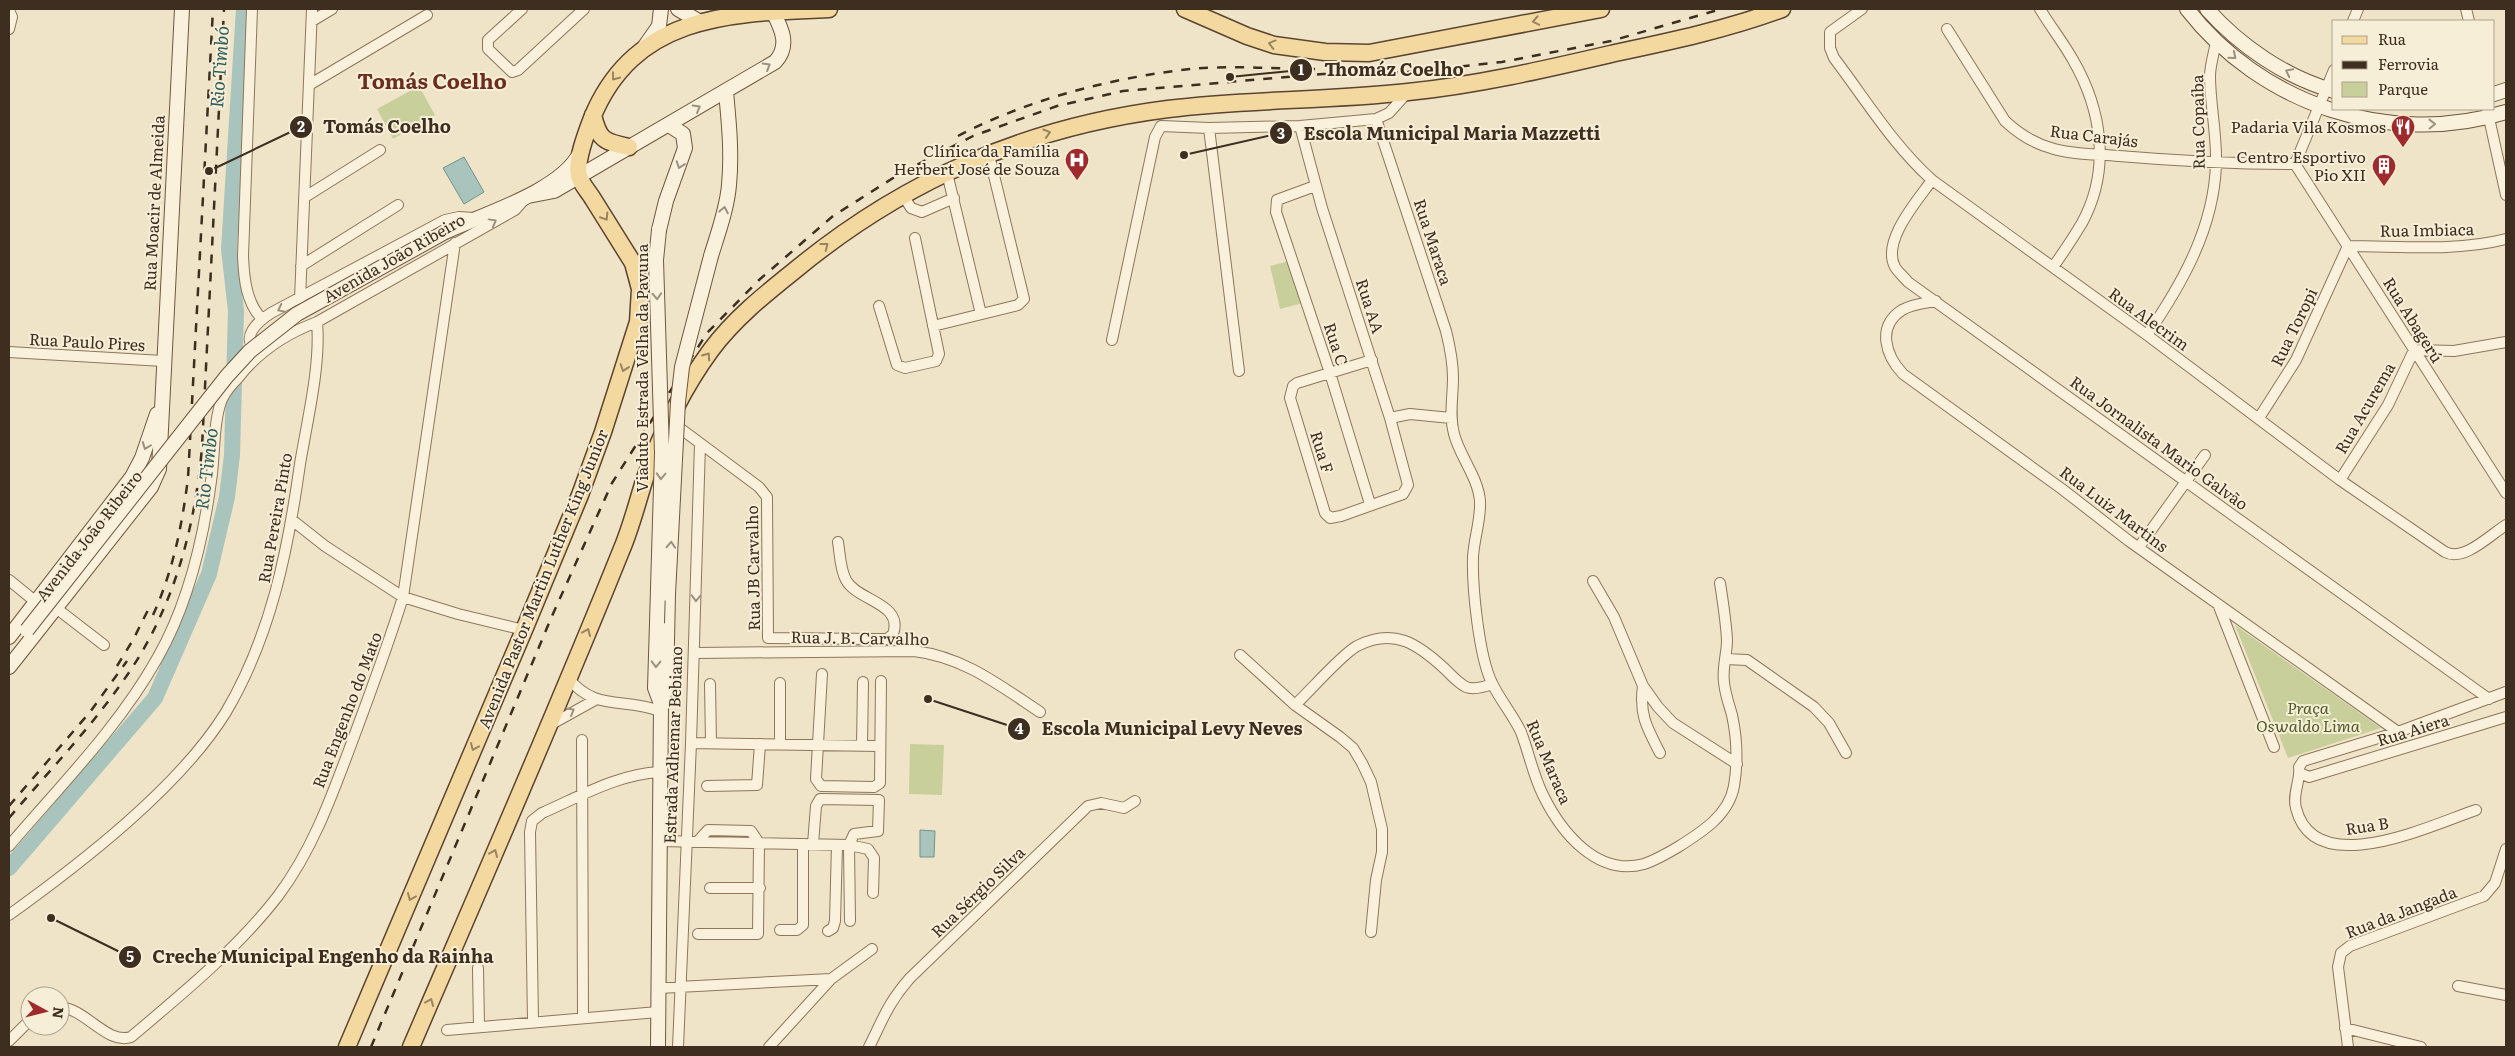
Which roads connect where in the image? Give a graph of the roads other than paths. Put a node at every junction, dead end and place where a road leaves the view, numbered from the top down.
1 (182, 9) edge
2 (252, 9) edge
3 (312, 9) edge
4 (332, 9) edge
5 (522, 9) edge
6 (584, 9) edge
7 (661, 9) edge
8 (678, 9) edge
9 (829, 9) edge
10 (1185, 9) edge
11 (1601, 9) edge
12 (1782, 9) edge
13 (1862, 9) edge
14 (2040, 9) edge
15 (2187, 9) edge
16 (2207, 9) edge
17 (9, 10) edge
18 (773, 12) junction
19 (727, 13) edge
20 (427, 15) dead end
21 (312, 20) junction
22 (700, 22) junction
23 (9, 29) edge
24 (1947, 29) dead end
25 (2216, 42) junction
26 (645, 46) junction
27 (309, 85) junction
28 (2330, 90) edge
29 (726, 92) junction
30 (1408, 92) junction
31 (2318, 107) junction
32 (2506, 112) edge
33 (2488, 113) edge
34 (593, 115) junction
35 (1376, 119) junction
36 (668, 125) junction
37 (1300, 126) junction
38 (1209, 128) junction
39 (629, 147) junction
40 (582, 149) junction
41 (380, 150) dead end
42 (2101, 154) junction
43 (989, 155) junction
44 (2216, 164) junction
45 (2295, 164) junction
46 (948, 173) junction
47 (579, 176) junction
48 (1932, 180) junction
49 (1315, 186) junction
50 (903, 195) junction
51 (2506, 195) edge
52 (528, 196) junction
53 (305, 197) junction
54 (954, 198) junction
55 (398, 205) dead end
56 (474, 218) junction
57 (915, 238) dead end
58 (2506, 238) edge
59 (455, 243) junction
60 (2348, 246) junction
61 (301, 266) junction
62 (2053, 267) junction
63 (300, 299) junction
64 (1936, 301) junction
65 (879, 306) dead end
66 (981, 314) junction
67 (262, 319) junction
68 (317, 322) junction
69 (933, 326) junction
70 (2147, 335) junction
71 (1112, 340) dead end
72 (2506, 342) edge
73 (2414, 350) junction
74 (9, 352) edge
75 (260, 353) junction
76 (1372, 360) junction
77 (163, 361) junction
78 (1239, 371) dead end
79 (1330, 373) junction
80 (162, 399) junction
81 (1390, 418) junction
82 (1451, 418) junction
83 (2259, 418) junction
84 (670, 421) junction
85 (700, 444) junction
86 (2205, 455) dead end
87 (2340, 480) junction
88 (2186, 481) junction
89 (2506, 493) edge
90 (1370, 504) junction
91 (292, 520) junction
92 (2506, 525) edge
93 (838, 542) dead end
94 (2139, 547) junction
95 (9, 580) edge
96 (1593, 581) dead end
97 (1720, 583) dead end
98 (668, 594) joint
99 (403, 597) junction
100 (36, 602) junction
101 (2218, 603) junction
102 (56, 608) junction
103 (656, 623) joint
104 (524, 630) junction
105 (9, 638) edge
106 (104, 645) dead end
107 (9, 653) edge
108 (694, 653) junction
109 (1240, 655) dead end
110 (1726, 659) junction
111 (9, 667) edge
112 (822, 674) dead end
113 (568, 678) junction
114 (881, 681) dead end
115 (863, 682) dead end
116 (780, 683) dead end
117 (710, 684) dead end
118 (1492, 684) junction
119 (1643, 686) junction
120 (2506, 692) edge
121 (2489, 699) junction
122 (595, 700) junction
123 (1295, 705) junction
124 (660, 707) junction
125 (1040, 712) dead end
126 (2506, 717) edge
127 (549, 726) junction
128 (2398, 732) junction
129 (582, 740) dead end
130 (691, 742) junction
131 (711, 743) junction
132 (760, 744) junction
133 (780, 744) junction
134 (819, 745) junction
135 (862, 746) junction
136 (880, 746) junction
137 (2274, 747) dead end
138 (1846, 753) dead end
139 (1660, 754) dead end
140 (2303, 761) joint
141 (1737, 764) junction
142 (660, 772) junction
143 (2300, 773) junction
144 (707, 786) dead end
145 (582, 796) junction
146 (1135, 801) dead end
147 (2476, 810) dead end
148 (660, 841) junction
149 (687, 841) junction
150 (759, 843) junction
151 (808, 844) junction
152 (837, 845) junction
153 (849, 845) junction
154 (9, 846) edge
155 (2506, 850) edge
156 (710, 888) dead end
157 (760, 888) junction
158 (874, 893) dead end
159 (9, 915) edge
160 (850, 921) dead end
161 (780, 930) dead end
162 (828, 931) dead end
163 (1371, 932) dead end
164 (698, 934) dead end
165 (872, 949) dead end
166 (478, 968) dead end
167 (831, 979) junction
168 (682, 986) junction
169 (2458, 986) dead end
170 (659, 988) junction
171 (2506, 995) edge
172 (70, 1010) edge
173 (658, 1012) junction
174 (583, 1017) junction
175 (532, 1021) junction
176 (480, 1027) junction
177 (2345, 1028) junction
178 (20, 1030) edge
179 (447, 1030) dead end
180 (9, 1041) edge
181 (347, 1047) edge
182 (411, 1047) edge
183 (658, 1047) edge
184 (678, 1047) edge
185 (769, 1047) edge
186 (869, 1047) edge
187 (2348, 1047) edge
188 (2421, 1047) edge

1 - 77 main road, Rua Moacir de Almeida
2 - 67 street
3 - 21 street
4 - 21 street
5 - 6 street
7 - 26 main road
8 - 22 main road
9 - 18 main road
11 -> 10 main road
12 - 30 main road
13 - 48 street, Rua Alecrim
14 - 42 street
15 - 25 main road
28 -> 16 main road
17 - 23 street
18 - 19 main road
29 -> 18 main road, Avenida João Ribeiro
19 - 22 main road
20 - 27 street
21 - 27 street
22 - 26 main road
24 - 42 street, Rua Carajás
25 -> 31 main road
25 - 44 street, Rua Copaíba
26 -> 34 main road
27 - 53 street
28 - 31 street
36 -> 29 main road, Avenida João Ribeiro
98 -> 29 main road, Viaduto Estrada Velha da Pavuna, bridge
30 - 35 street
43 -> 30 main road
31 -> 33 main road
31 - 45 street
32 - 33 main road
33 - 51 street
34 - 39 main road
34 - 40 main road
35 - 37 street
35 - 82 street, Rua Maraca
36 - 39 main road, Avenida João Ribeiro
36 -> 103 main road, Viaduto Estrada Velha da Pavuna, bridge
37 - 38 street
37 - 49 street, Rua AA
38 - 71 street
38 - 78 street
39 - 47 main road, Avenida João Ribeiro
40 - 47 main road
40 - 52 main road, Avenida João Ribeiro
41 - 53 street
42 - 44 street, Rua Carajás
42 - 62 street
43 - 46 main road
43 - 66 street
44 - 45 street, Rua Carajás
44 - 70 street, Rua Copaíba
45 - 60 street, Rua Abagerú
46 - 50 main road
46 - 54 street
47 - 52 main road, Avenida João Ribeiro
47 -> 104 main road, Avenida Pastor Martin Luther King Junior
48 - 62 street, Rua Alecrim
48 - 64 street, Rua Jornalista Mario Galvão
49 - 76 street, Rua AA
49 - 79 street, Rua C
50 - 54 street
84 -> 50 main road
52 - 56 main road, Avenida João Ribeiro
59 -> 52 street, Avenida João Ribeiro
53 - 61 street
54 - 66 street
55 - 61 street
56 - 63 street
56 - 107 main road, Avenida João Ribeiro, bridge
57 - 69 street
58 - 60 street, Rua Imbiaca
59 - 68 street, Avenida João Ribeiro
59 - 99 street, Rua Engenho do Mato
60 - 73 street, Rua Abagerú
60 - 83 street, Rua Toropi
61 - 63 street
62 - 70 street, Rua Alecrim
63 -> 67 street
64 - 88 street, Rua Jornalista Mario Galvão
64 - 94 street, Rua Luiz Martins
65 - 69 street
66 - 69 street
67 - 75 street
68 - 75 street, Avenida João Ribeiro
68 - 91 street, Rua Pereira Pinto
70 - 83 street, Rua Alecrim
72 - 73 street
73 - 87 street, Rua Acurema
73 - 89 street, Rua Abagerú
74 - 77 street, Rua Paulo Pires
75 - 154 street, Avenida João Ribeiro
76 - 79 street
76 - 81 street, Rua AA
77 - 80 main road, Rua Moacir de Almeida
79 - 90 street, Rua C
79 - 90 street, Rua F
80 -> 100 main road, Avenida João Ribeiro
80 - 102 main road, Avenida João Ribeiro
81 - 82 street
81 - 90 street, Rua AA
82 - 118 street, Rua Maraca
83 - 87 street, Rua Alecrim
84 - 85 street, Rua JB Carvalho
113 -> 84 main road
85 - 93 street, Rua JB Carvalho
85 -> 108 street, Estrada Adhemar Bebiano
86 - 88 street
87 - 92 street, Rua Alecrim
88 - 94 street
88 - 121 street, Rua Jornalista Mario Galvão
91 - 99 street
91 - 159 street, Rua Pereira Pinto
94 - 101 street, Rua Luiz Martins
95 - 100 street
96 - 119 street
97 - 110 street, Rua Maraca
98 - 124 main road, Estrada Adhemar Bebiano
99 - 104 street
99 - 172 street, Rua Engenho do Mato
100 - 105 main road, Avenida João Ribeiro
101 - 128 street, Rua Luiz Martins
101 - 137 street
102 - 106 street
102 - 111 main road, Avenida João Ribeiro
103 -> 124 main road, Estrada Adhemar Bebiano
104 -> 181 main road, Avenida Pastor Martin Luther King Junior
108 - 125 street, Rua J. B. Carvalho
108 - 130 street, Estrada Adhemar Bebiano
109 - 123 street
110 - 138 street
110 - 141 street, Rua Maraca
112 - 134 street
113 - 122 street
113 - 127 main road
114 - 136 street
115 - 135 street
116 - 133 street
117 - 131 street
118 - 123 street
118 - 141 street, Rua Maraca
119 - 139 street
119 - 141 street
120 - 121 street, Rua Aiera
121 - 128 street, Rua Aiera
122 - 124 street
127 -> 122 street
123 - 163 street
124 - 142 main road, Estrada Adhemar Bebiano
126 - 143 street, Rua Aiera
182 -> 127 main road
128 - 140 street, Rua Aiera
129 - 145 street
130 - 131 street
130 - 149 street, Estrada Adhemar Bebiano
131 - 132 street
132 - 133 street
132 - 144 street
133 - 134 street
134 - 135 street
134 - 136 street
135 - 136 street
140 - 143 street, Rua B
142 - 145 street
142 - 148 main road, Estrada Adhemar Bebiano
143 - 147 street, Rua B
145 - 174 street
145 - 175 street
146 - 186 street, Rua Sérgio Silva
148 - 149 street
148 - 170 main road, Estrada Adhemar Bebiano
149 - 150 street
149 - 168 street, Estrada Adhemar Bebiano
150 - 151 street
150 - 157 street
151 - 152 street
151 - 153 street
151 - 161 street
152 - 153 street
152 - 162 street
153 - 158 street
153 - 160 street
155 - 177 street, Rua da Jangada
156 - 157 street
157 - 164 street
165 - 167 street
166 - 176 street
167 - 168 street
167 - 185 street
168 - 170 street
168 - 184 street, Estrada Adhemar Bebiano
169 - 171 street
170 - 173 main road, Estrada Adhemar Bebiano
173 - 174 street
173 - 183 main road, Estrada Adhemar Bebiano
174 - 175 street
175 - 176 street
176 - 179 street
177 - 187 street, Rua da Jangada
177 - 188 street
178 - 180 street

